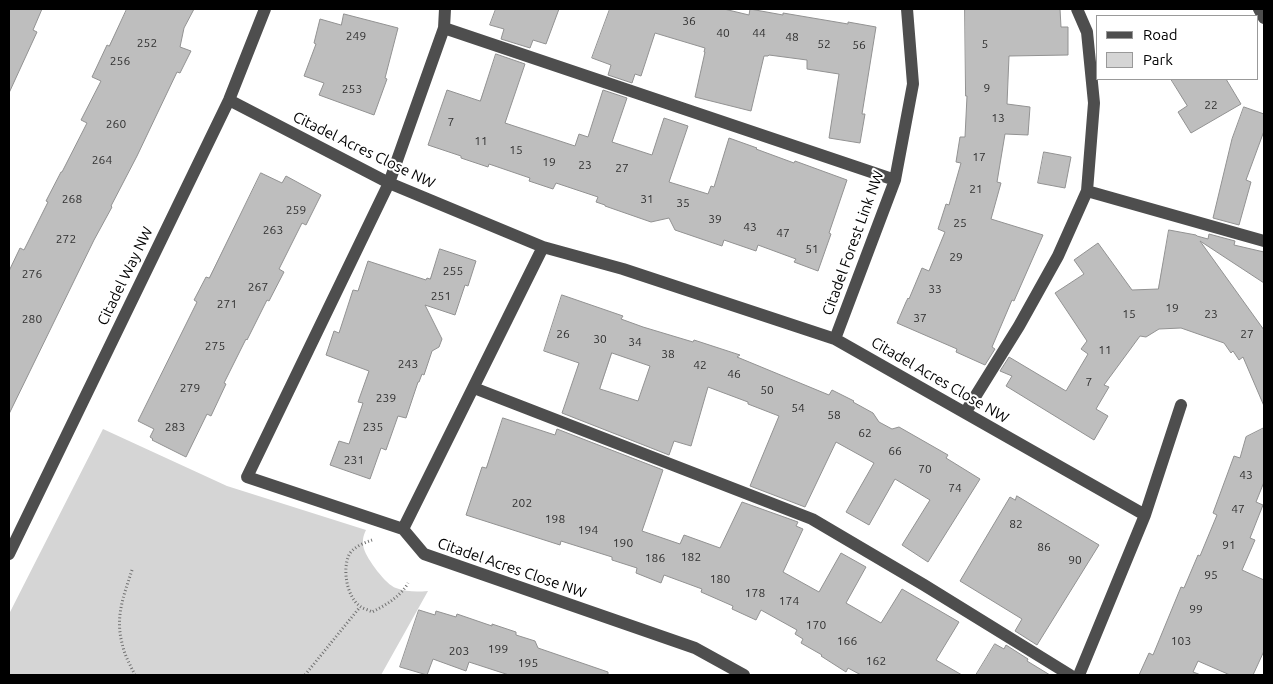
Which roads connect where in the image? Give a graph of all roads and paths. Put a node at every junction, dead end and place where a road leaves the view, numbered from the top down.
1 (264, 9) edge
2 (445, 9) edge
3 (907, 9) edge
4 (1077, 9) edge
5 (1259, 9) edge
6 (1264, 18) edge
7 (444, 28) junction
8 (229, 100) junction
9 (895, 180) junction
10 (389, 183) junction
11 (1087, 191) junction
12 (1264, 241) edge
13 (543, 247) junction
14 (835, 339) junction
15 (474, 388) junction
16 (1181, 405) dead end
17 (965, 413) junction
18 (1145, 515) junction
19 (403, 529) junction
20 (372, 540) dead end
21 (9, 554) edge
22 (132, 570) dead end
23 (408, 583) dead end
24 (360, 607) junction
25 (135, 675) edge
26 (306, 675) edge
27 (744, 675) edge
28 (1070, 675) edge
29 (1079, 675) edge

1 - 8 street, Citadel Way NW
2 - 7 street
3 - 9 street, Citadel Forest Link NW
4 - 11 street
5 - 6 street
7 - 9 street
7 - 10 street
8 - 10 street, Citadel Acres Close NW
8 - 21 street, Citadel Way NW
9 - 14 street, Citadel Forest Link NW
10 - 13 street, Citadel Acres Close NW
10 - 19 street
11 - 12 street
11 - 17 street
13 - 14 street, Citadel Acres Close NW
13 - 15 street
14 - 17 street, Citadel Acres Close NW
15 - 19 street
15 - 28 street
16 - 18 street
17 - 18 street, Citadel Acres Close NW
18 - 29 street
19 - 27 street, Citadel Acres Close NW
20 - 24 path
22 - 25 path
23 - 24 path
24 - 26 path

